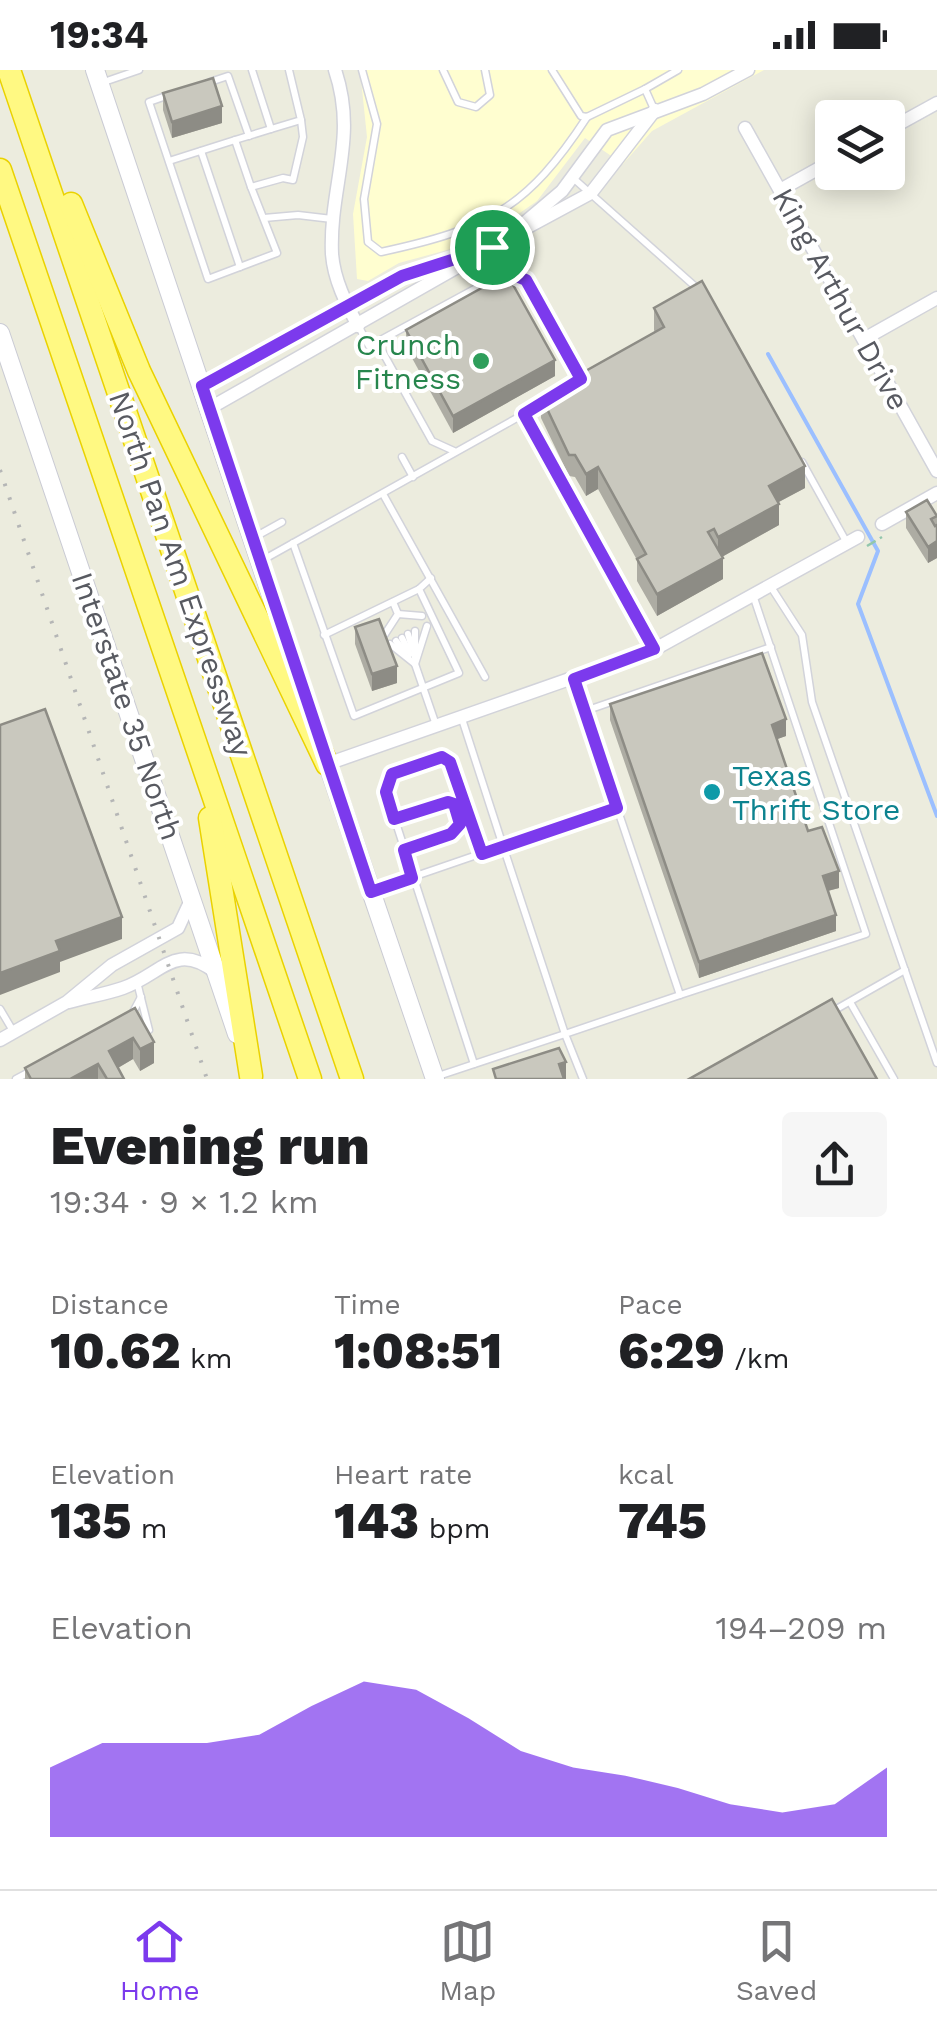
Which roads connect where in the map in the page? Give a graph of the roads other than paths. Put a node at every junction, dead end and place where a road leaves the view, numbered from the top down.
1 (9, 70) edge
2 (21, 70) edge
3 (139, 70) edge
4 (252, 70) edge
5 (289, 70) edge
6 (336, 70) edge
7 (362, 70) edge
8 (442, 70) edge
9 (485, 70) edge
10 (552, 70) edge
11 (678, 70) edge
12 (748, 70) edge
13 (97, 77) edge
14 (196, 86) edge
15 (645, 89) junction
16 (180, 92) edge
17 (937, 103) edge
18 (654, 110) junction
19 (587, 117) junction
20 (301, 120) junction
21 (905, 121) edge
22 (745, 128) dead end
23 (270, 129) junction
24 (249, 136) junction
25 (599, 139) junction
26 (235, 140) junction
27 (201, 151) junction
28 (619, 155) junction
29 (169, 161) junction
30 (0, 170) edge
31 (815, 170) edge
32 (572, 178) junction
33 (251, 187) junction
34 (780, 190) junction
35 (591, 192) junction
36 (264, 218) junction
37 (333, 219) junction
38 (495, 246) junction
39 (474, 256) junction
40 (240, 267) junction
41 (506, 272) junction
42 (937, 298) edge
43 (708, 299) edge
44 (348, 306) junction
45 (358, 326) junction
46 (0, 334) edge
47 (864, 339) junction
48 (377, 342) junction
49 (202, 386) junction
50 (567, 388) edge
51 (552, 396) edge
52 (210, 408) junction
53 (524, 414) junction
54 (455, 452) junction
55 (402, 457) dead end
56 (799, 457) edge
57 (937, 471) edge
58 (414, 476) junction
59 (937, 493) edge
60 (384, 494) junction
61 (282, 522) dead end
62 (881, 532) road end
63 (253, 538) junction
64 (857, 542) joint
65 (293, 543) junction
66 (260, 561) junction
67 (431, 578) junction
68 (770, 586) junction
69 (420, 589) junction
70 (754, 595) junction
71 (393, 602) junction
72 (398, 614) junction
73 (404, 625) junction
74 (324, 635) junction
75 (408, 635) junction
76 (771, 647) junction
77 (654, 649) junction
78 (415, 664) junction
79 (485, 678) dead end
80 (574, 679) junction
81 (424, 688) junction
82 (584, 711) junction
83 (461, 718) junction
84 (191, 726) junction
85 (437, 726) junction
86 (328, 764) junction
87 (617, 808) junction
88 (394, 819) junction
89 (504, 846) junction
90 (404, 850) junction
91 (482, 854) junction
92 (412, 878) junction
93 (371, 892) junction
94 (192, 896) junction
95 (138, 950) junction
96 (905, 970) junction
97 (215, 972) junction
98 (152, 973) junction
99 (137, 981) junction
100 (680, 995) junction
101 (141, 998) junction
102 (67, 1002) junction
103 (850, 1002) junction
104 (0, 1009) edge
105 (816, 1021) edge
106 (116, 1024) edge
107 (149, 1030) edge
108 (14, 1032) junction
109 (565, 1034) junction
110 (0, 1040) edge
111 (937, 1063) edge
112 (474, 1064) junction
113 (36, 1068) edge
114 (252, 1078) edge
115 (434, 1078) edge
116 (16, 1079) edge
117 (310, 1079) edge
118 (352, 1079) edge
119 (583, 1079) edge
120 (894, 1079) edge

1 - 118 highway, North Pan Am Expressway
2 - 86 highway
3 - 13 lane
4 - 23 lane
5 - 20 lane
6 - 37 street
7 - 19 lane
8 - 9 lane
10 - 19 lane
11 - 15 lane
12 - 18 street
13 - 49 main road
14 - 24 lane
15 - 18 lane
15 - 19 lane
16 - 29 lane
17 - 21 street
18 - 25 street
18 - 28 street
20 - 23 lane
20 - 33 lane
22 - 34 street, King Arthur Drive
23 - 24 lane
24 - 26 lane
25 - 28 street
25 - 32 street
26 - 27 lane
26 - 33 lane
27 - 29 lane
27 - 40 lane
28 - 35 street
29 - 40 lane
30 - 84 highway, North Pan Am Expressway
31 - 34 street
32 - 35 lane
32 - 38 street
33 - 36 lane
34 - 47 street, King Arthur Drive
35 - 38 street
35 - 43 lane
36 - 37 lane
36 - 40 lane
37 - 44 street
38 - 39 street
38 - 41 lane
39 - 44 street
39 - 45 street
41 - 48 lane
41 - 50 lane
42 - 47 street
44 - 45 street
44 - 49 street
45 - 48 lane
45 - 52 street
46 - 94 main road, Interstate 35 North
47 - 57 street, King Arthur Drive
48 - 54 lane
49 - 52 main road
51 - 53 lane
52 - 63 main road
53 - 54 lane
53 - 77 lane
54 - 58 lane
55 - 58 lane
56 - 64 lane
58 - 60 lane
59 - 62 street
60 - 65 lane
60 - 67 lane
61 - 63 lane
63 - 66 main road
64 - 68 street
65 - 66 lane
65 - 74 lane
66 - 86 main road
67 - 69 lane
67 - 79 lane
68 - 70 street
68 - 96 lane
69 - 71 lane
69 - 81 lane
70 - 76 lane
70 - 77 street
71 - 72 lane
71 - 74 lane
72 - 73 lane
72 - 73 lane
72 - 73 lane
74 - 81 lane
75 - 78 lane
75 - 78 lane
75 - 78 lane
75 - 78 lane
76 - 82 lane
76 - 100 lane
77 - 80 street
78 - 81 lane
80 - 82 lane
80 - 83 street
81 - 85 lane
82 - 87 lane
83 - 85 street
83 - 89 lane
84 - 114 highway
84 - 117 highway, North Pan Am Expressway
85 - 86 street
86 - 93 main road
87 - 89 lane
87 - 100 lane
88 - 90 lane
88 - 90 lane
88 - 91 lane
89 - 91 lane
89 - 109 lane
90 - 92 lane
91 - 92 lane
92 - 93 lane
92 - 112 lane
93 - 115 main road
94 - 95 street
94 - 97 main road, Interstate 35 North
95 - 98 street
95 - 102 street
96 - 103 lane
96 - 111 lane
97 - 98 street
97 - 114 main road, Interstate 35 North
98 - 99 street
99 - 101 lane
99 - 102 street
100 - 109 lane
101 - 106 lane
101 - 107 lane
102 - 108 street
103 - 105 lane
103 - 120 lane
104 - 108 lane
108 - 110 street
109 - 112 lane
109 - 119 lane
112 - 115 lane
113 - 116 lane

